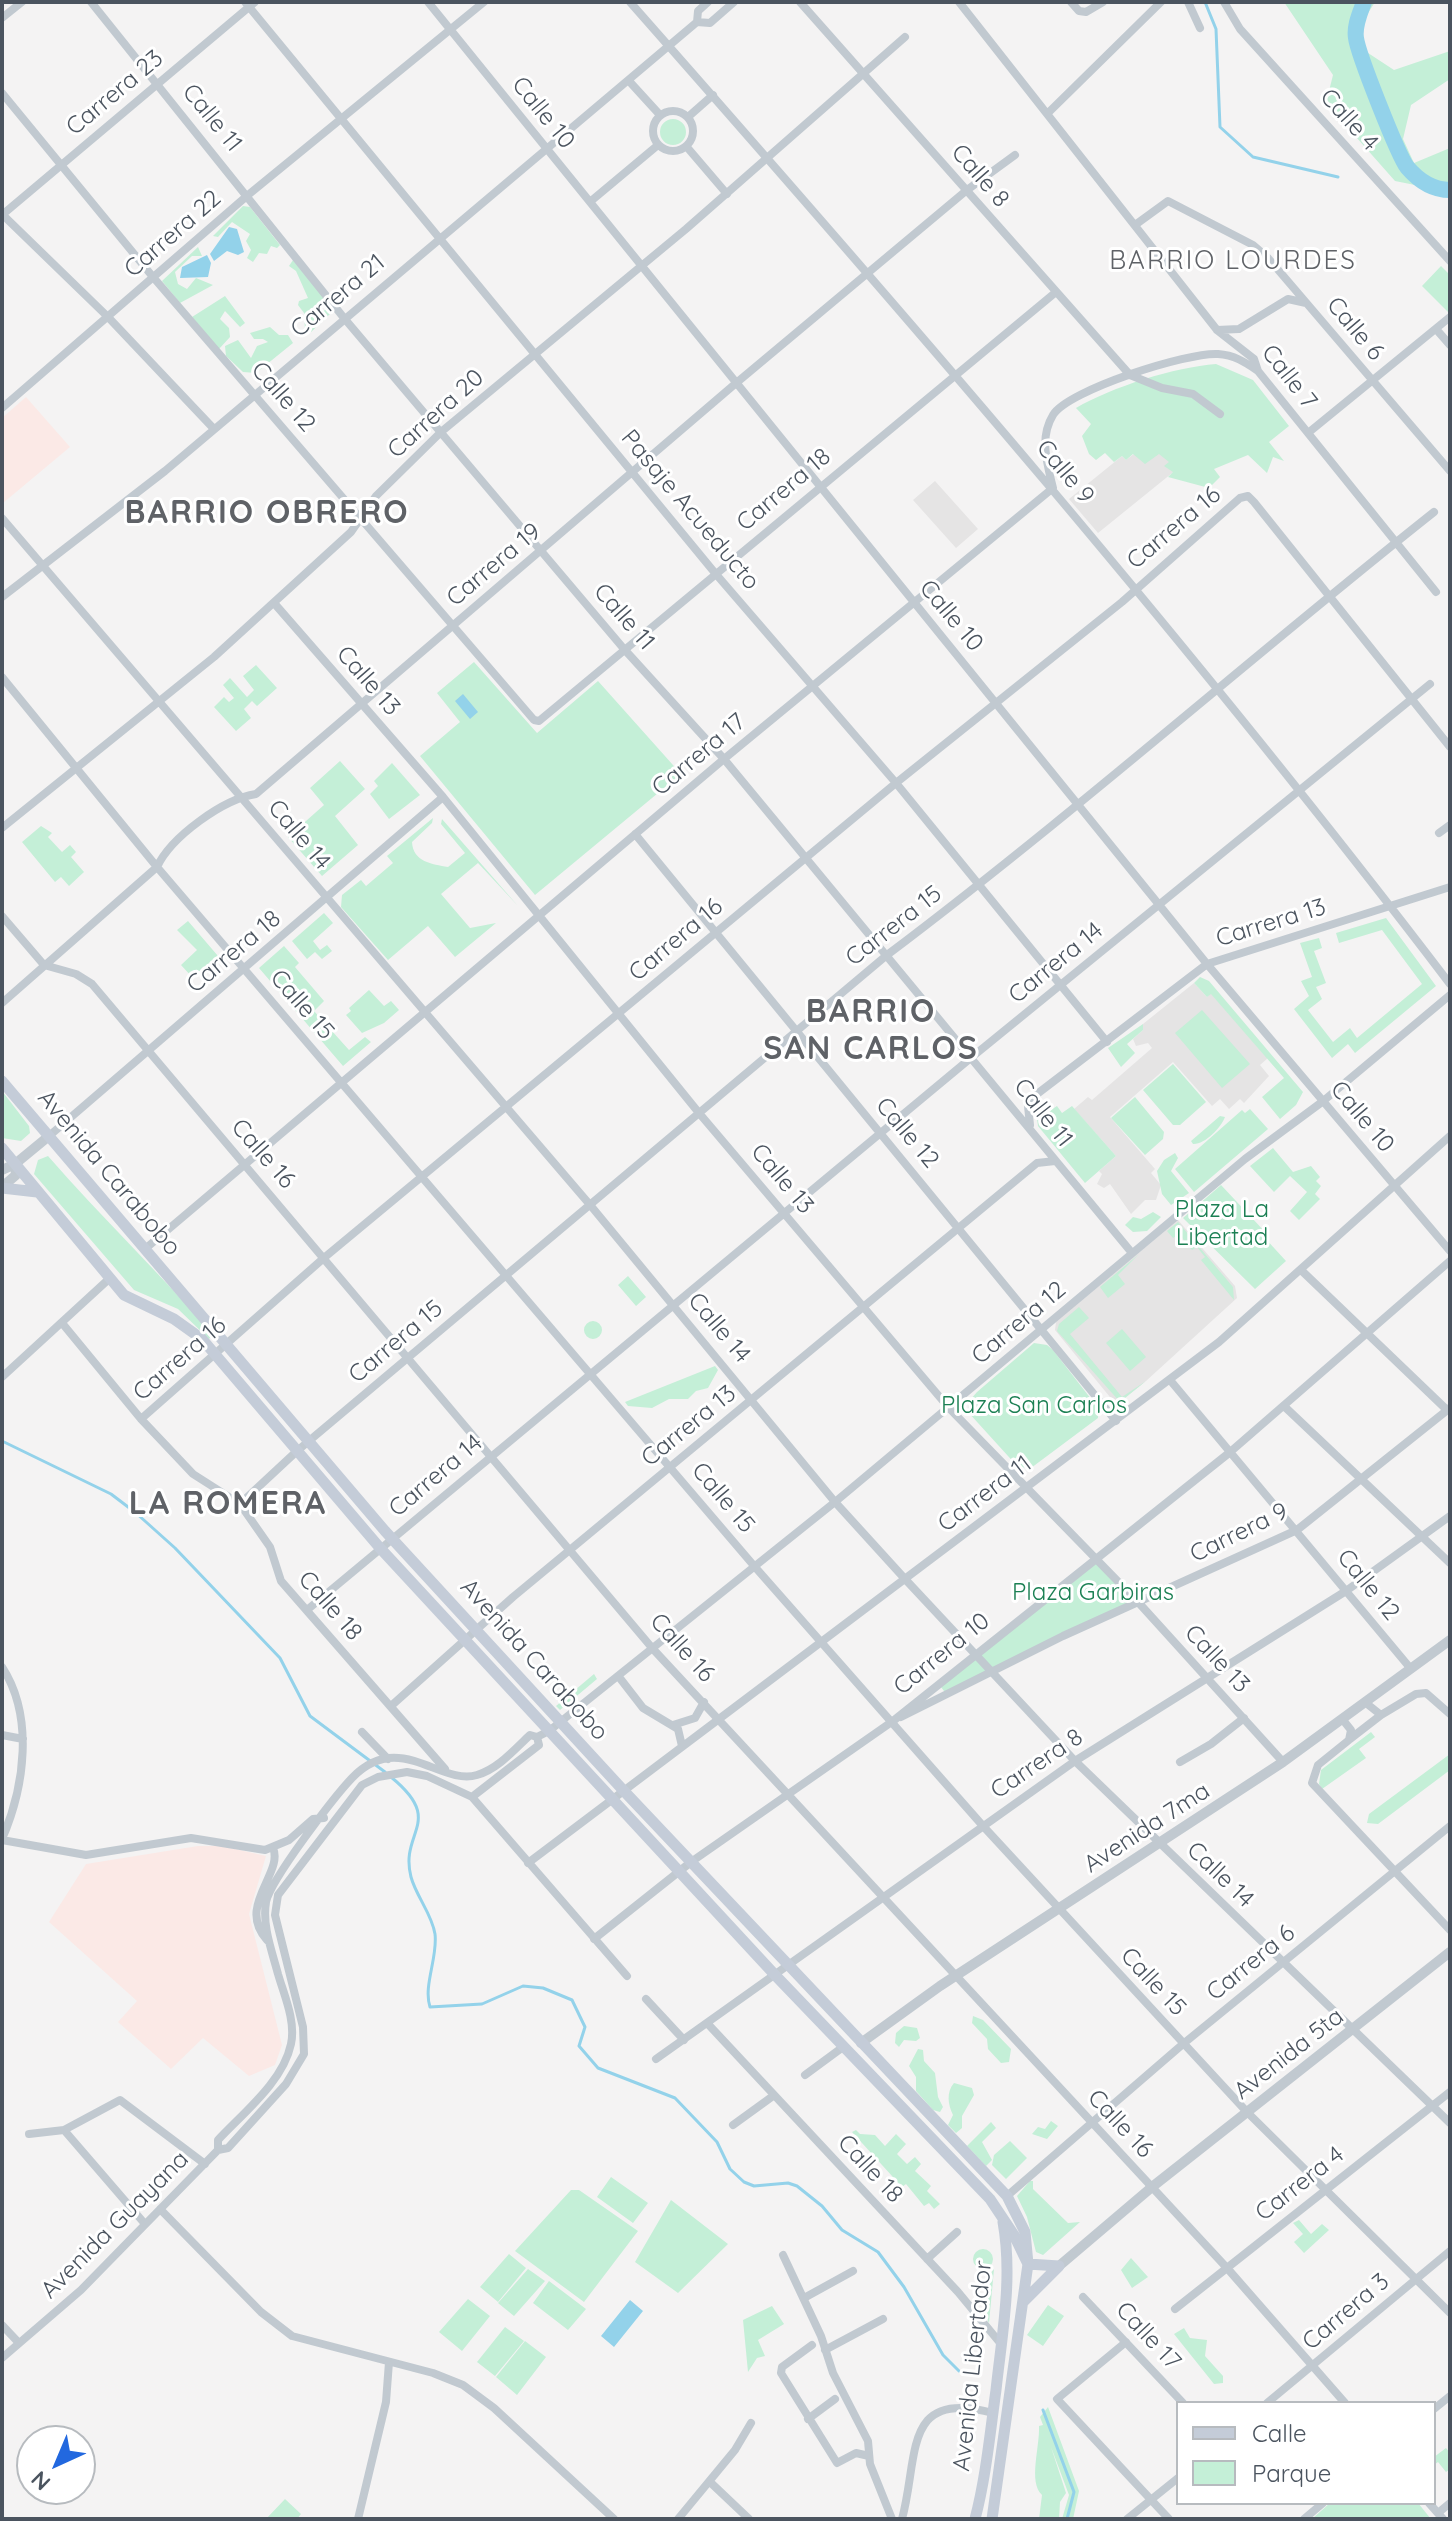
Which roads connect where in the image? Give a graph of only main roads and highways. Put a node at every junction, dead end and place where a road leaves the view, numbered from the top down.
1 (2, 1081) edge
2 (2, 1148) edge
3 (2, 1187) edge
4 (39, 1192) junction
5 (861, 2043) junction
6 (857, 2061) junction
7 (1003, 2218) junction
8 (1028, 2264) junction
9 (1021, 2305) junction
10 (975, 2519) edge
11 (992, 2519) edge

1 - 5 main road, Avenida Carabobo
2 - 4 main road, Avenida Carabobo
3 - 4 main road
4 - 6 main road, Avenida Carabobo
5 - 6 main road
5 - 8 main road, Avenida Carabobo
6 - 7 main road, Avenida Carabobo
7 - 8 main road, Avenida Carabobo
7 - 10 main road, Avenida Libertador
8 - 9 main road, Avenida Libertador
8 - 9 main road
9 - 11 main road, Avenida Libertador

